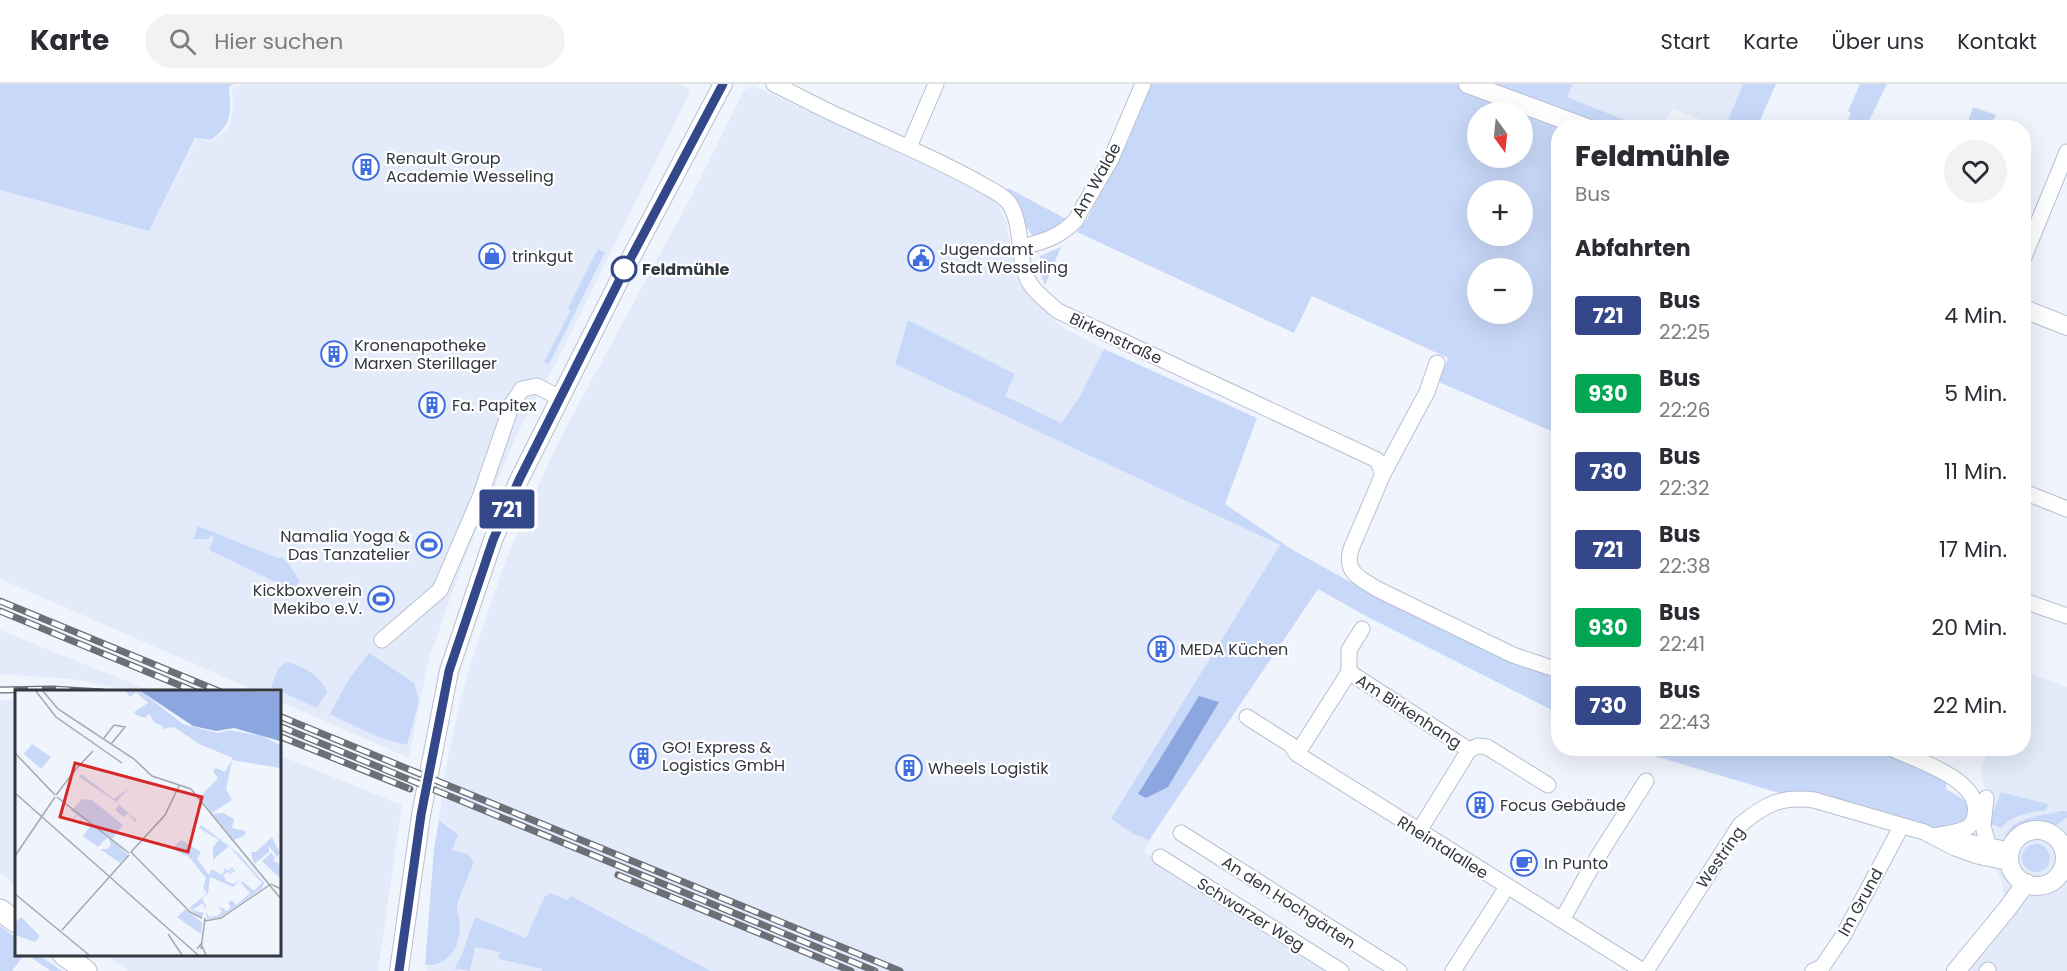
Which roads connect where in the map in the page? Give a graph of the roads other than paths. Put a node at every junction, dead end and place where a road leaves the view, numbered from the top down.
1 (723, 84) edge
2 (774, 84) edge
3 (936, 84) edge
4 (1143, 84) edge
5 (1468, 84) edge
6 (1565, 120) edge
7 (909, 147) junction
8 (2067, 152) edge
9 (2031, 240) edge
10 (1022, 248) junction
11 (2031, 316) edge
12 (2067, 326) edge
13 (1437, 363) dead end
14 (560, 398) junction
15 (1383, 474) junction
16 (2031, 495) edge
17 (2067, 509) edge
18 (2031, 603) edge
19 (2067, 616) edge
20 (1362, 629) dead end
21 (382, 640) dead end
22 (1551, 668) edge
23 (1349, 672) junction
24 (1247, 717) dead end
25 (1469, 750) junction
26 (1297, 754) junction
27 (1907, 756) edge
28 (1646, 781) dead end
29 (1548, 785) dead end
30 (1986, 798) dead end
31 (2067, 824) edge
32 (1901, 827) junction
33 (1419, 831) junction
34 (1181, 832) dead end
35 (2048, 832) junction
36 (1934, 836) junction
37 (2065, 844) edge
38 (1988, 845) junction
39 (2010, 856) junction
40 (1160, 857) dead end
41 (2065, 869) edge
42 (2026, 883) junction
43 (1507, 887) junction
44 (0, 910) edge
45 (1562, 920) junction
46 (15, 921) edge
47 (66, 956) edge
48 (87, 971) edge
49 (399, 971) edge
50 (1341, 971) edge
51 (1399, 971) edge
52 (1453, 971) edge
53 (1645, 971) edge
54 (1813, 971) edge
55 (1956, 971) edge

1 - 14 street
2 - 7 street, Birkenstraße
3 - 7 street
4 - 10 street, Am Walde
5 - 6 street
7 - 10 street, Birkenstraße
8 - 9 street
10 - 15 street, Birkenstraße
11 - 12 street
13 - 15 street
14 - 21 street
14 - 49 street
15 - 22 street
16 - 17 street
18 - 19 street
20 - 23 street, Am Birkenhang
23 - 25 street, Am Birkenhang
23 - 26 street, Am Birkenhang
24 - 26 street, Rheintalallee
25 - 29 street, Am Birkenhang
25 - 33 street, Am Birkenhang
26 - 33 street, Rheintalallee
27 - 36 street
28 - 45 street
30 - 38 street
31 - 35 street
32 - 36 street, Westring
32 - 53 street, Westring
32 - 54 street, Im Grund
33 - 43 street, Rheintalallee
34 - 51 street, An den Hochgärten
35 - 37 street
35 - 39 street
36 - 38 street, Westring
36 - 39 street, Westring
37 - 41 street
38 - 39 street, Westring
39 - 42 street
40 - 50 street, Schwarzer Weg
41 - 42 street
42 - 55 street
43 - 45 street, Rheintalallee
43 - 52 street
44 - 46 main road
45 - 53 street, Rheintalallee
47 - 48 main road

